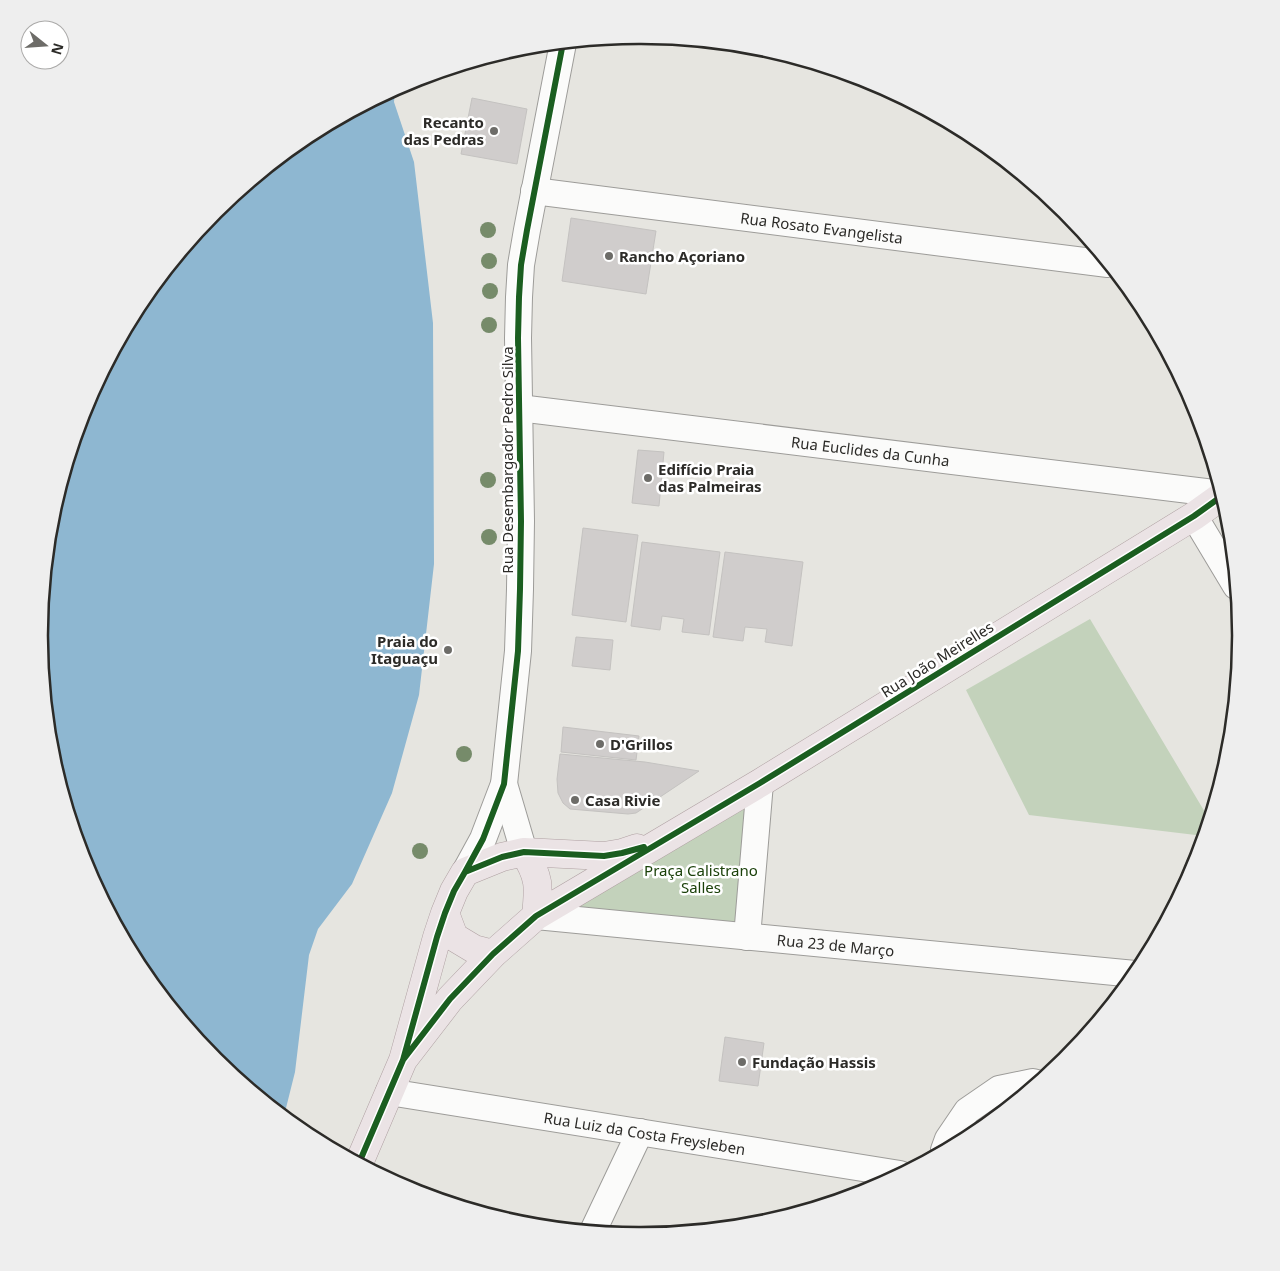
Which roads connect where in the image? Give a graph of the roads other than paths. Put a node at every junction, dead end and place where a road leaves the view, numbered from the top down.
1 (562, 49) edge
2 (534, 191) junction
3 (1099, 263) edge
4 (519, 408) junction
5 (1215, 494) edge
6 (1216, 500) edge
7 (1194, 516) junction
8 (1228, 573) edge
9 (760, 783) junction
10 (504, 784) junction
11 (663, 841) junction
12 (524, 852) junction
13 (465, 872) junction
14 (444, 913) junction
15 (536, 916) junction
16 (747, 937) junction
17 (493, 954) junction
18 (1125, 973) edge
19 (403, 1060) junction
20 (1026, 1084) edge
21 (389, 1092) junction
22 (640, 1132) junction
23 (947, 1141) edge
24 (361, 1157) edge
25 (888, 1172) edge
26 (596, 1225) edge

1 - 2 street, Rua Desembargador Pedro Silva
2 - 3 street, Rua Rosato Evangelista
2 - 4 street, Rua Desembargador Pedro Silva
4 - 5 street, Rua Euclides da Cunha
4 - 10 street, Rua Desembargador Pedro Silva
6 - 7 main road, Rua João Meirelles
7 - 8 street
7 - 9 main road, Rua João Meirelles
9 - 11 main road, Rua João Meirelles
9 - 16 street
10 - 12 street, Rua Desembargador Pedro Silva
10 - 13 street, Rua Desembargador Pedro Silva
11 - 12 main road, Rua João Meirelles
11 - 15 main road, Rua João Meirelles
12 - 13 main road
12 - 15 main road
13 - 14 main road, Rua Desembargador Pedro Silva
14 - 17 main road
14 - 19 main road, Rua Desembargador Pedro Silva
15 - 16 street, Rua 23 de Março
15 - 17 main road, Rua Desembargador Pedro Silva
16 - 18 street, Rua 23 de Março
17 - 19 main road, Rua Desembargador Pedro Silva
19 - 21 main road, Rua Desembargador Pedro Silva
20 - 23 street
21 - 22 street, Rua Luiz da Costa Freysleben
21 - 24 main road, Rua Desembargador Pedro Silva
22 - 25 street, Rua Luiz da Costa Freysleben
22 - 26 street

